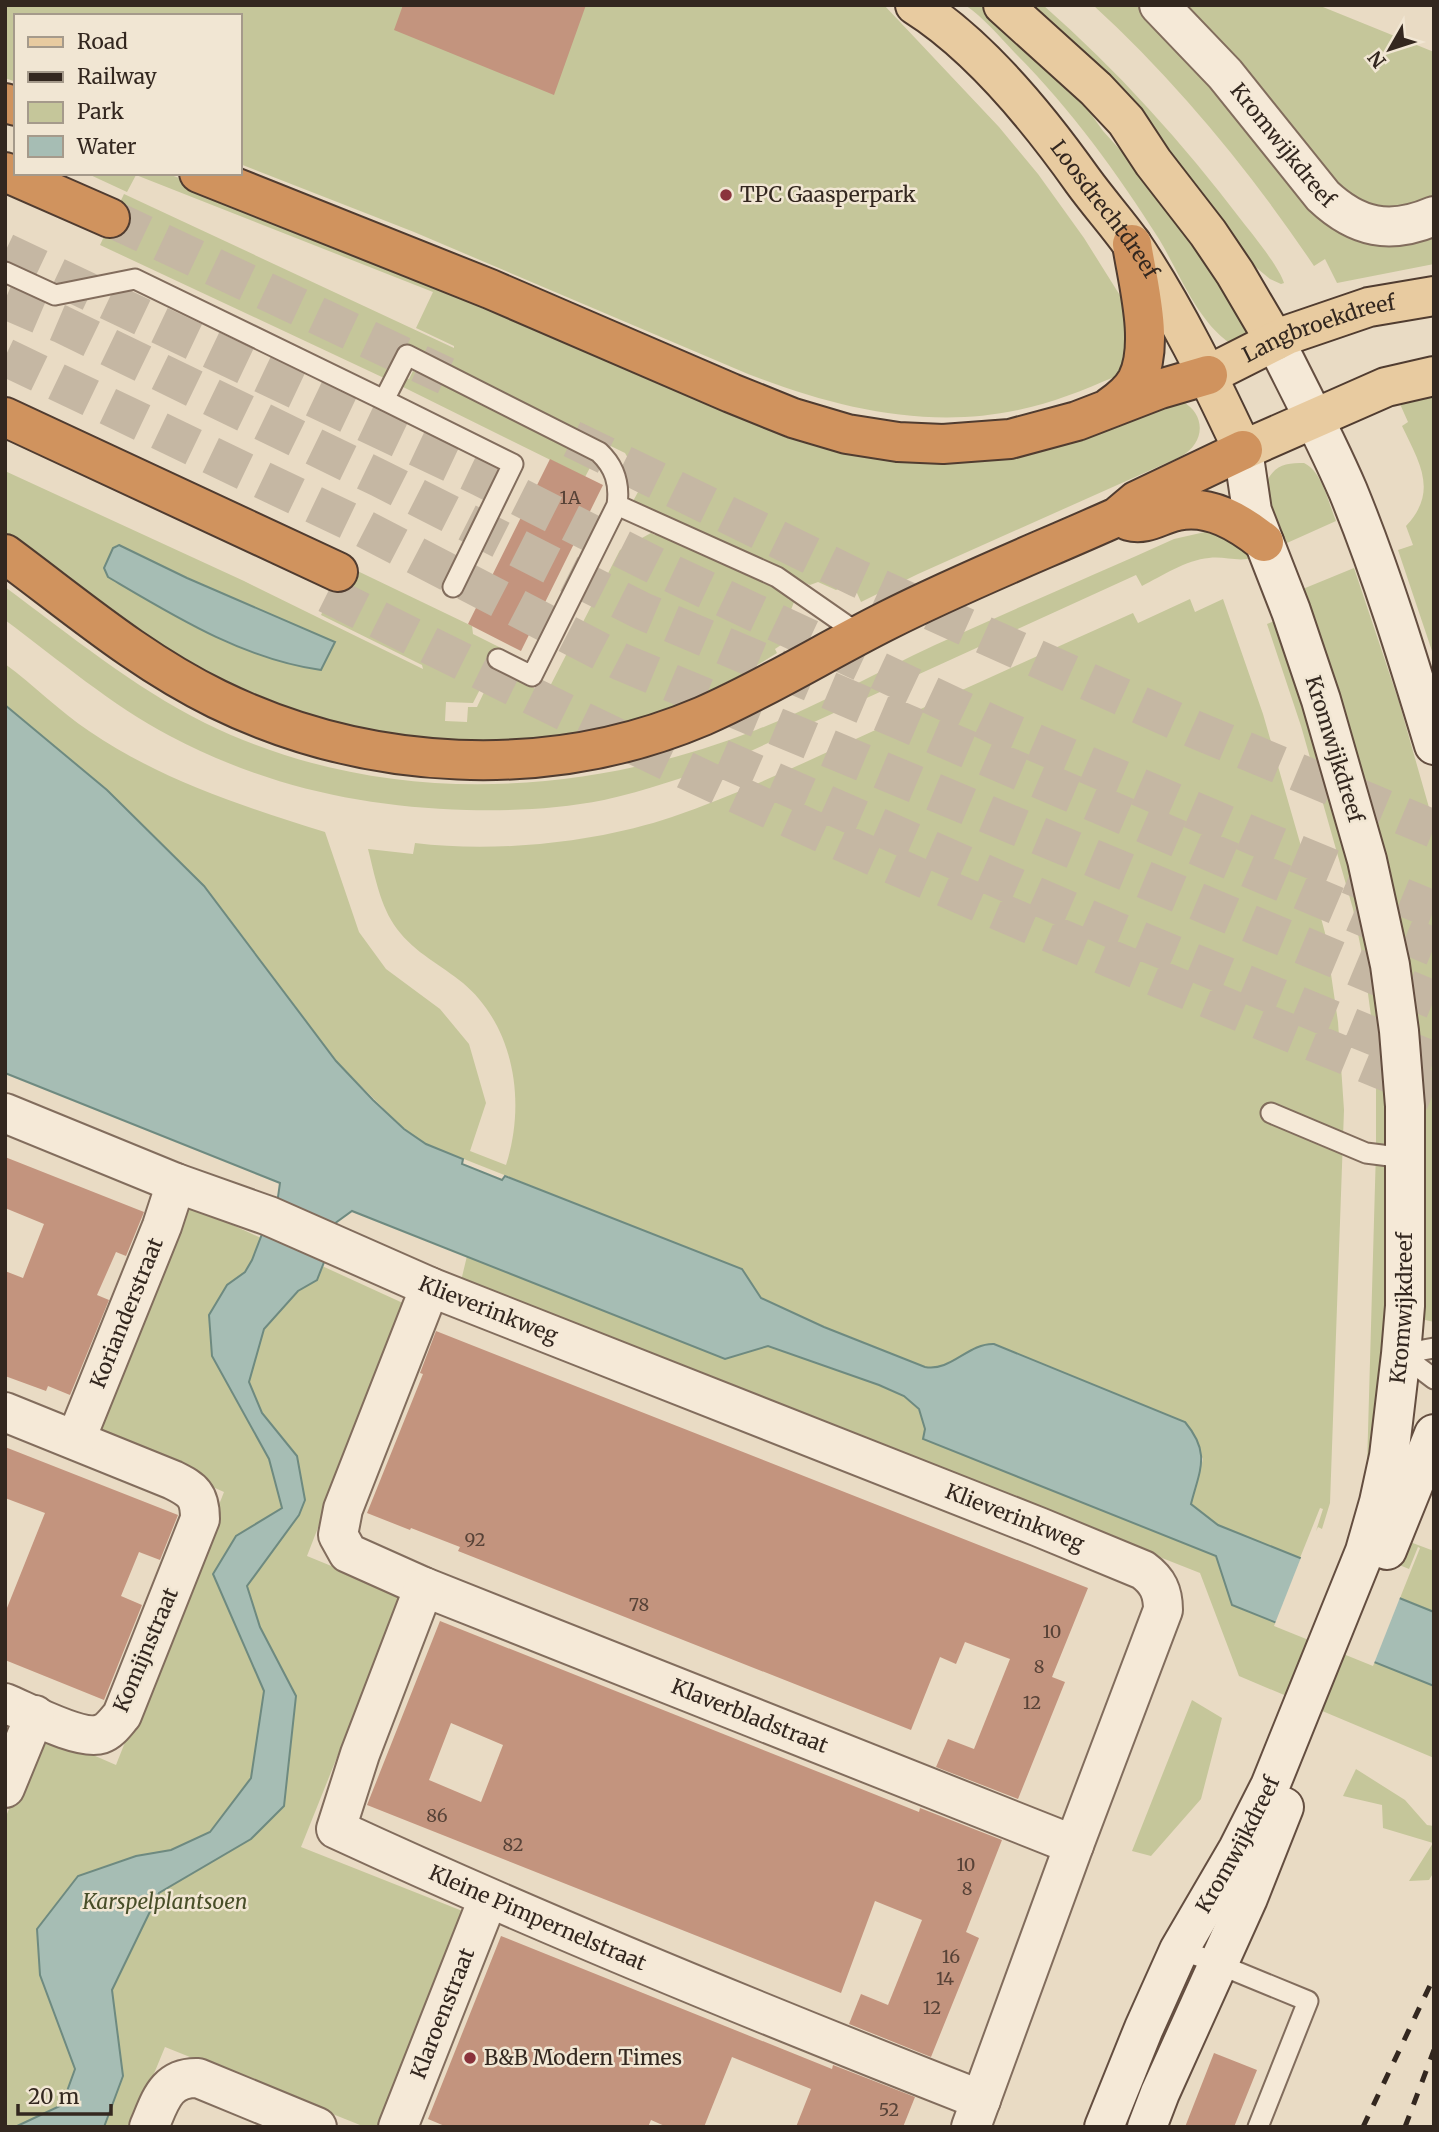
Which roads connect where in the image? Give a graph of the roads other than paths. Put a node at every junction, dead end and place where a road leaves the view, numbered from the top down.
1 (915, 5) edge
2 (1003, 5) edge
3 (1159, 5) edge
4 (5, 172) edge
5 (205, 175) edge
6 (1434, 216) edge
7 (110, 218) tunnel mouth
8 (1132, 244) junction
9 (5, 272) edge
10 (1434, 296) edge
11 (1275, 341) junction
12 (1208, 375) junction
13 (1434, 376) edge
14 (384, 400) junction
15 (1109, 409) junction
16 (5, 416) edge
17 (1314, 418) junction
18 (5, 445) edge
19 (1243, 450) junction
20 (617, 505) junction
21 (1117, 517) junction
22 (1265, 542) junction
23 (5, 554) edge
24 (453, 587) dead end
25 (859, 634) junction
26 (498, 659) dead end
27 (1434, 745) edge
28 (5, 1113) edge
29 (1271, 1113) dead end
30 (1405, 1158) junction
31 (176, 1183) junction
32 (430, 1287) junction
33 (1417, 1351) edge
34 (1434, 1379) edge
35 (5, 1412) edge
36 (1434, 1434) edge
37 (76, 1439) junction
38 (1375, 1555) junction
39 (424, 1587) junction
40 (20, 1709) edge
41 (1294, 1756) junction
42 (5, 1788) edge
43 (1074, 1845) junction
44 (488, 1899) junction
45 (1179, 1950) junction
46 (1218, 1965) junction
47 (976, 2113) edge
48 (149, 2127) edge
49 (317, 2127) edge
50 (398, 2127) edge
51 (1104, 2127) edge
52 (1147, 2127) edge
53 (1258, 2127) edge

1 - 8 main road, Loosdrechtdreef
2 - 11 main road
3 - 6 street, Kromwijkdreef
4 - 7 highway
5 - 15 highway
8 - 12 main road, Loosdrechtdreef
8 - 15 highway
9 - 14 lane
10 - 11 main road, Langbroekdreef
11 - 12 main road, Langbroekdreef
11 - 17 street
12 - 15 highway
12 - 19 main road, Loosdrechtdreef
13 - 17 main road
14 - 20 lane
14 - 24 lane
16 - 18 highway
17 - 19 main road
17 - 27 street
19 - 21 highway
19 - 22 street, Kromwijkdreef
20 - 25 lane
20 - 26 lane
21 - 22 highway
21 - 25 highway
22 - 30 street, Kromwijkdreef
23 - 25 highway
28 - 31 street
29 - 30 lane
30 - 33 street, Kromwijkdreef
31 - 32 street, Klieverinkweg
31 - 37 street, Korianderstraat
32 - 39 street
32 - 43 street, Klieverinkweg
33 - 34 lane
33 - 38 street, Kromwijkdreef
35 - 37 street
36 - 38 street, Kromwijkdreef
37 - 40 street, Komijnstraat
38 - 41 street, Kromwijkdreef
39 - 43 street, Klaverbladstraat
39 - 44 street, Kleine Pimpernelstraat
40 - 42 street
41 - 45 street, Kromwijkdreef
41 - 46 street, Kromwijkdreef
43 - 47 street, Klieverinkweg
44 - 47 street, Kleine Pimpernelstraat
44 - 50 street, Klaroenstraat
45 - 46 lane
45 - 51 street, Kromwijkdreef
46 - 52 street, Kromwijkdreef
46 - 53 lane
48 - 49 street

